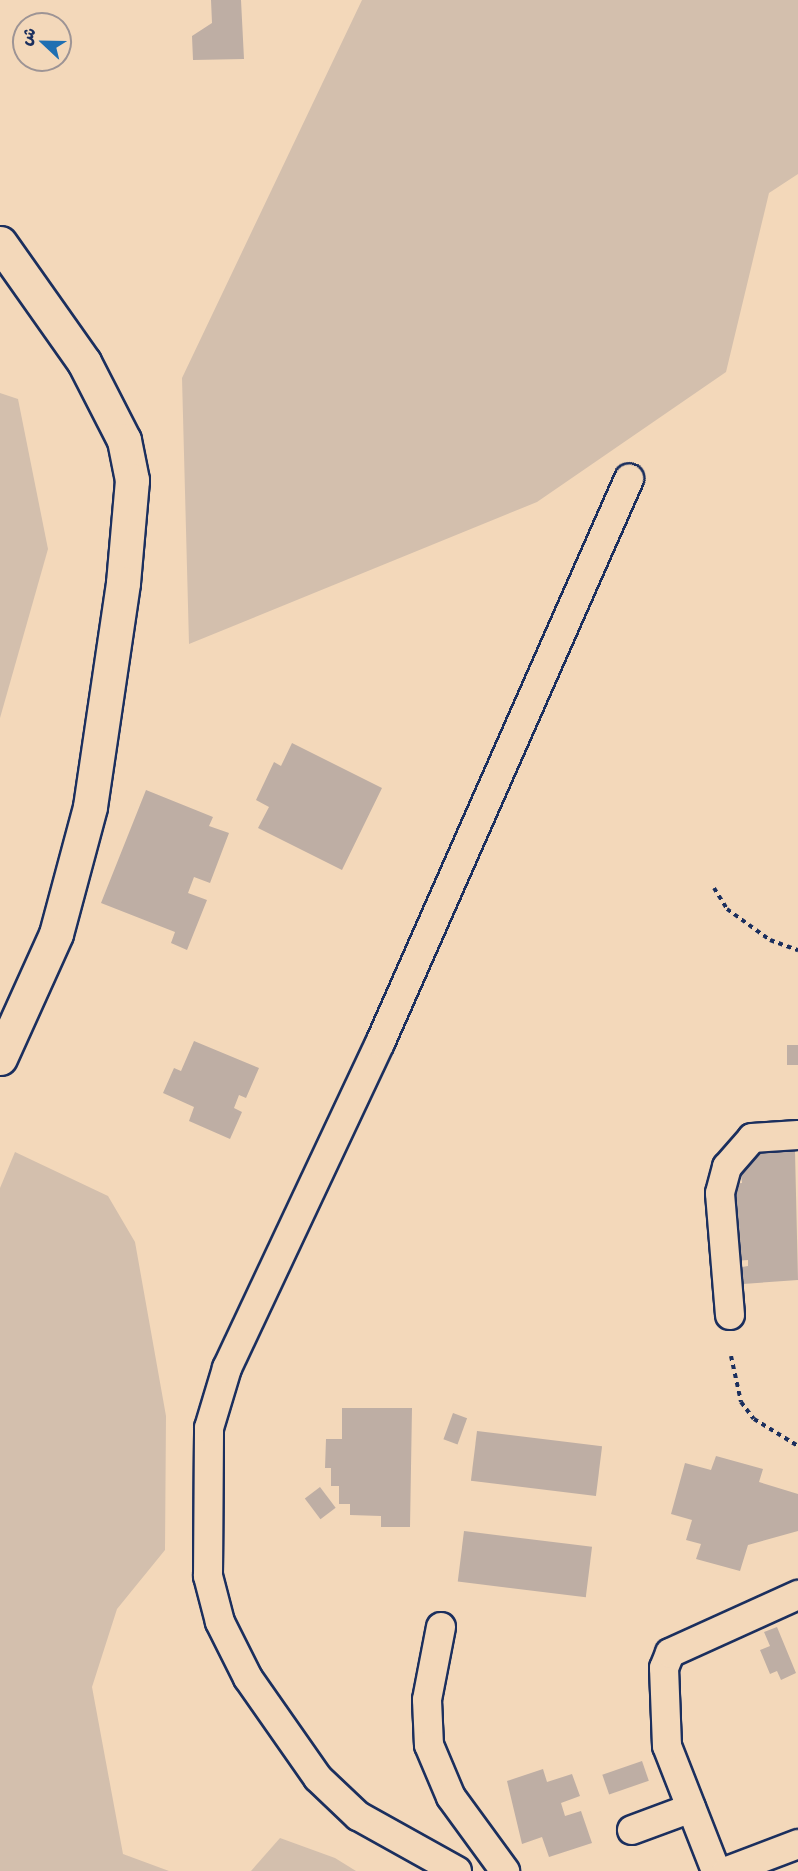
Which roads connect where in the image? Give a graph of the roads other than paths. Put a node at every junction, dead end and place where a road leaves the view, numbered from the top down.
1 (0, 243) edge
2 (629, 479) dead end
3 (0, 1058) edge
4 (798, 1135) edge
5 (730, 1315) dead end
6 (798, 1595) edge
7 (441, 1628) dead end
8 (691, 1808) junction
9 (632, 1830) dead end
10 (798, 1844) edge
11 (457, 1871) edge
12 (505, 1871) edge
13 (716, 1871) edge
14 (727, 1871) edge

1 - 3 street
2 - 11 street
4 - 5 street
6 - 8 street
7 - 12 street
8 - 9 street
8 - 13 street
10 - 14 street

